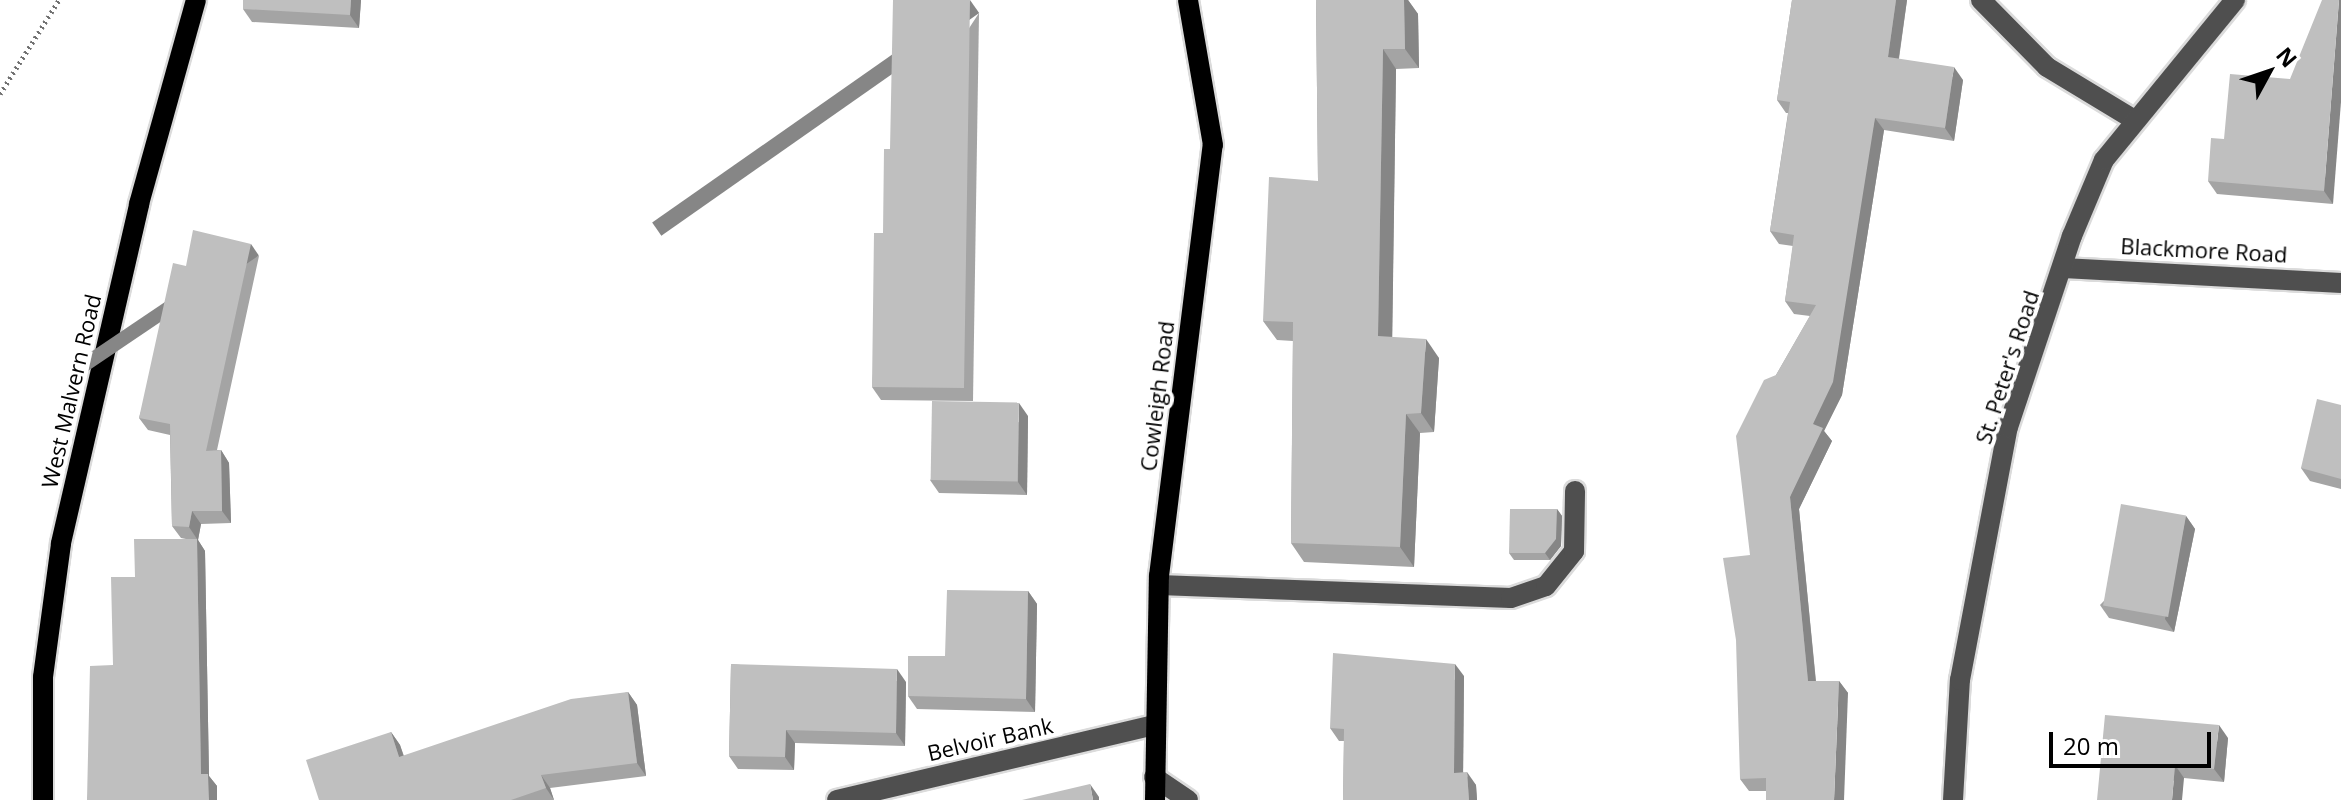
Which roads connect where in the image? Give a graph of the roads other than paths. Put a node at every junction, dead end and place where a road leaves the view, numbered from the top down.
1 (196, 0) edge
2 (1188, 0) edge
3 (1981, 0) edge
4 (2235, 0) edge
5 (2133, 119) junction
6 (2064, 268) junction
7 (2341, 283) edge
8 (1575, 491) dead end
9 (1159, 585) junction
10 (1154, 725) junction
11 (1154, 777) junction
12 (43, 800) edge
13 (837, 800) edge
14 (1155, 800) edge
15 (1188, 800) edge
16 (1953, 800) edge

1 - 12 main road, West Malvern Road
2 - 9 main road, Cowleigh Road
3 - 5 street
4 - 5 street, St. Peter's Road
5 - 6 street, St. Peter's Road
6 - 7 street, Blackmore Road
6 - 16 street, St. Peter's Road
8 - 9 street
9 - 10 main road, Cowleigh Road
10 - 11 main road, Cowleigh Road
10 - 13 street, Belvoir Bank
11 - 14 main road, Cowleigh Road
11 - 15 street

